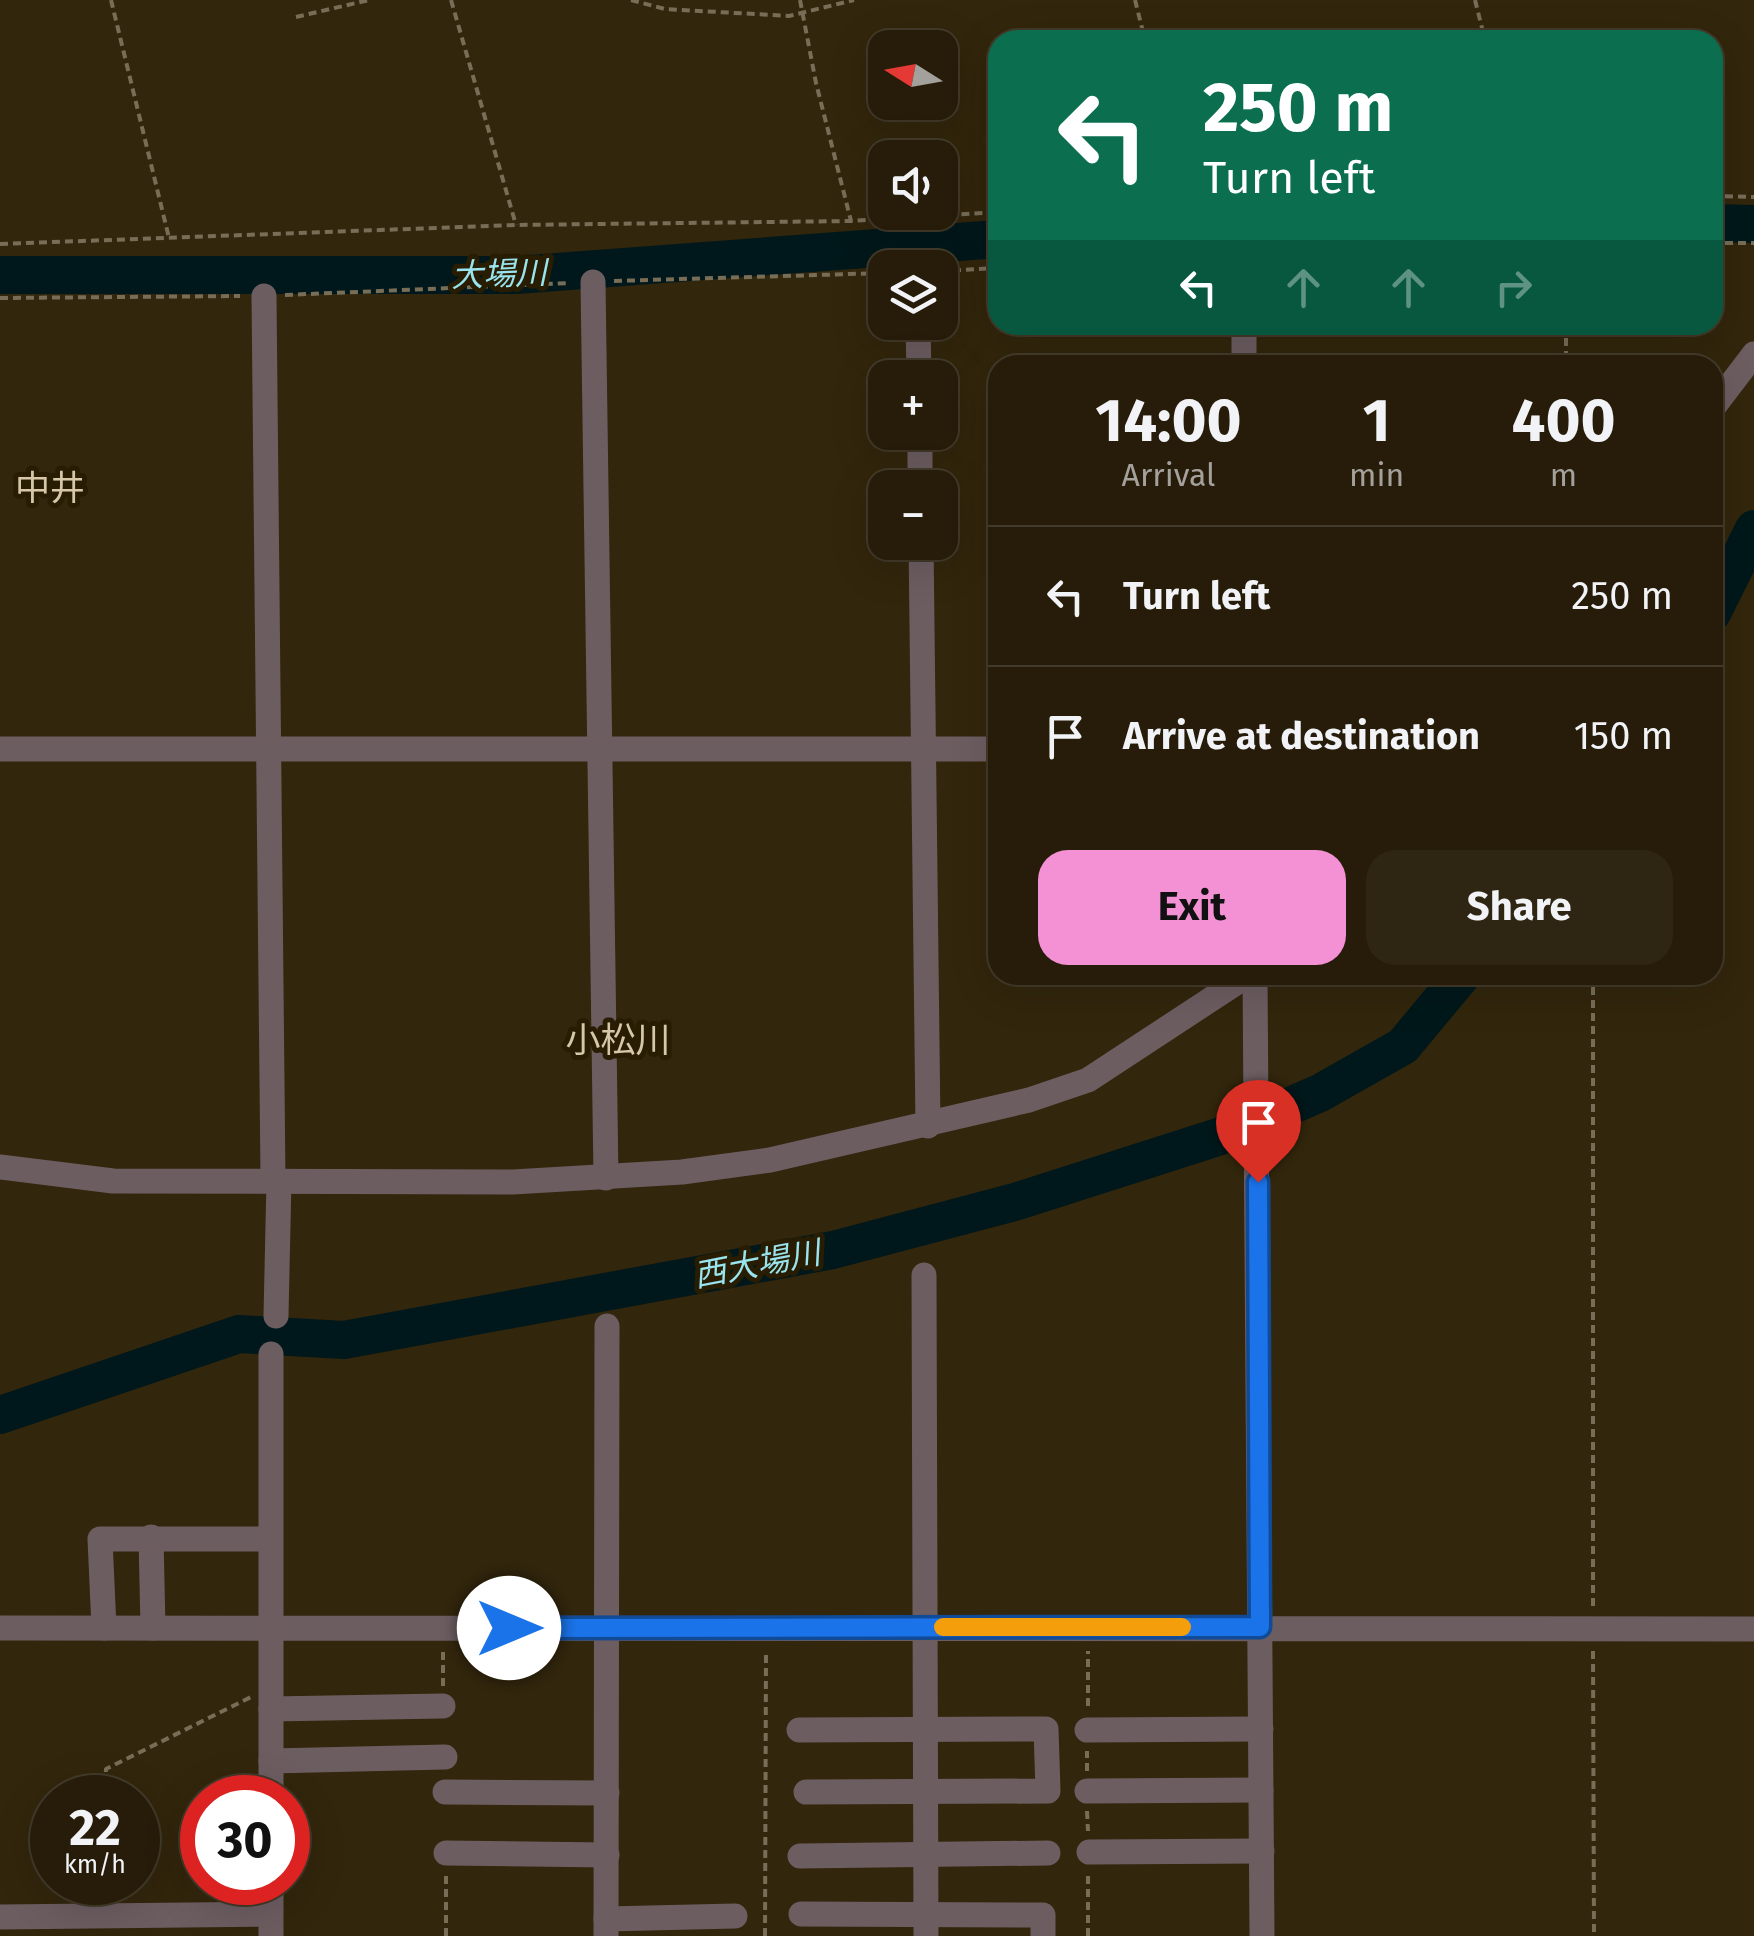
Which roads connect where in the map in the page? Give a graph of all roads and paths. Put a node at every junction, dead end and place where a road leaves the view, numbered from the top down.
1 (112, 0) edge
2 (368, 0) edge
3 (451, 0) edge
4 (631, 0) edge
5 (800, 0) edge
6 (854, 0) edge
7 (1135, 0) edge
8 (1475, 0) edge
9 (804, 13) junction
10 (296, 17) dead end
11 (1142, 30) edge
12 (1482, 30) edge
13 (1723, 196) edge
14 (1754, 197) edge
15 (988, 213) edge
16 (851, 221) junction
17 (516, 224) junction
18 (169, 238) junction
19 (1723, 243) edge
20 (1754, 243) edge
21 (0, 244) edge
22 (988, 269) edge
23 (958, 270) edge
24 (868, 274) edge
25 (593, 282) junction
26 (264, 296) junction
27 (0, 298) edge
28 (1754, 354) edge
29 (1723, 395) edge
30 (921, 560) edge
31 (600, 746) junction
32 (270, 748) junction
33 (0, 749) edge
34 (988, 749) edge
35 (923, 750) junction
36 (1236, 985) edge
37 (1252, 985) edge
38 (1593, 985) edge
39 (928, 1126) junction
40 (0, 1167) edge
41 (606, 1178) junction
42 (276, 1180) junction
43 (924, 1274) dead end
44 (276, 1316) dead end
45 (607, 1326) dead end
46 (271, 1354) dead end
47 (151, 1537) junction
48 (270, 1539) junction
49 (927, 1627) junction
50 (1260, 1627) junction
51 (0, 1628) edge
52 (104, 1628) junction
53 (152, 1628) junction
54 (270, 1628) junction
55 (608, 1628) junction
56 (1754, 1629) edge
57 (766, 1630) junction
58 (1593, 1630) junction
59 (271, 1698) junction
60 (443, 1706) dead end
61 (926, 1728) junction
62 (1261, 1729) junction
63 (799, 1730) dead end
64 (1088, 1730) dead end
65 (444, 1757) dead end
66 (271, 1761) junction
67 (106, 1775) edge
68 (271, 1775) edge
69 (1261, 1790) junction
70 (1087, 1791) dead end
71 (445, 1792) dead end
72 (806, 1792) dead end
73 (926, 1792) junction
74 (607, 1794) junction
75 (1262, 1851) junction
76 (927, 1852) junction
77 (1088, 1852) dead end
78 (446, 1853) dead end
79 (1048, 1853) dead end
80 (607, 1855) junction
81 (800, 1856) dead end
82 (801, 1914) dead end
83 (735, 1916) dead end
84 (0, 1917) edge
85 (270, 1925) edge
86 (926, 1925) edge
87 (606, 1927) edge
88 (765, 1936) edge
89 (1044, 1936) edge
90 (1262, 1936) edge
91 (1594, 1936) edge

1 - 18 path
2 - 10 path
3 - 17 path
4 - 9 path
5 - 9 path
6 - 9 path
7 - 11 path
8 - 12 path
9 - 16 path
13 - 14 path
15 - 16 path
16 - 17 path
17 - 18 path
18 - 21 path
19 - 20 path
22 - 23 path
24 - 25 path
25 - 26 path
25 - 31 street
26 - 27 path
26 - 32 street
28 - 29 street
30 - 35 street
31 - 32 street
31 - 35 street
31 - 41 street
32 - 33 street
32 - 42 street
34 - 35 street
35 - 39 street
36 - 39 street
37 - 50 street
38 - 58 path
39 - 41 street
40 - 42 street
41 - 42 street
42 - 44 street
43 - 49 street
45 - 55 street
46 - 48 street
47 - 48 street
47 - 52 street
47 - 53 street
48 - 54 street
49 - 50 street
49 - 57 street
49 - 61 street
50 - 58 street
50 - 62 street
51 - 52 street
52 - 53 street
53 - 54 street
54 - 55 street
54 - 59 street
55 - 57 street
55 - 74 street
56 - 58 street
57 - 88 path
58 - 91 path
59 - 60 street
59 - 66 street
59 - 67 path
61 - 63 street
61 - 73 street
61 - 73 street
62 - 64 street
62 - 69 street
65 - 66 street
66 - 68 street
69 - 70 street
69 - 75 street
71 - 74 street
72 - 73 street
73 - 76 street
74 - 80 street
75 - 77 street
75 - 90 street
76 - 79 street
76 - 81 street
76 - 86 street
78 - 80 street
80 - 87 street
82 - 86 street
83 - 87 street
84 - 85 street
86 - 89 street

